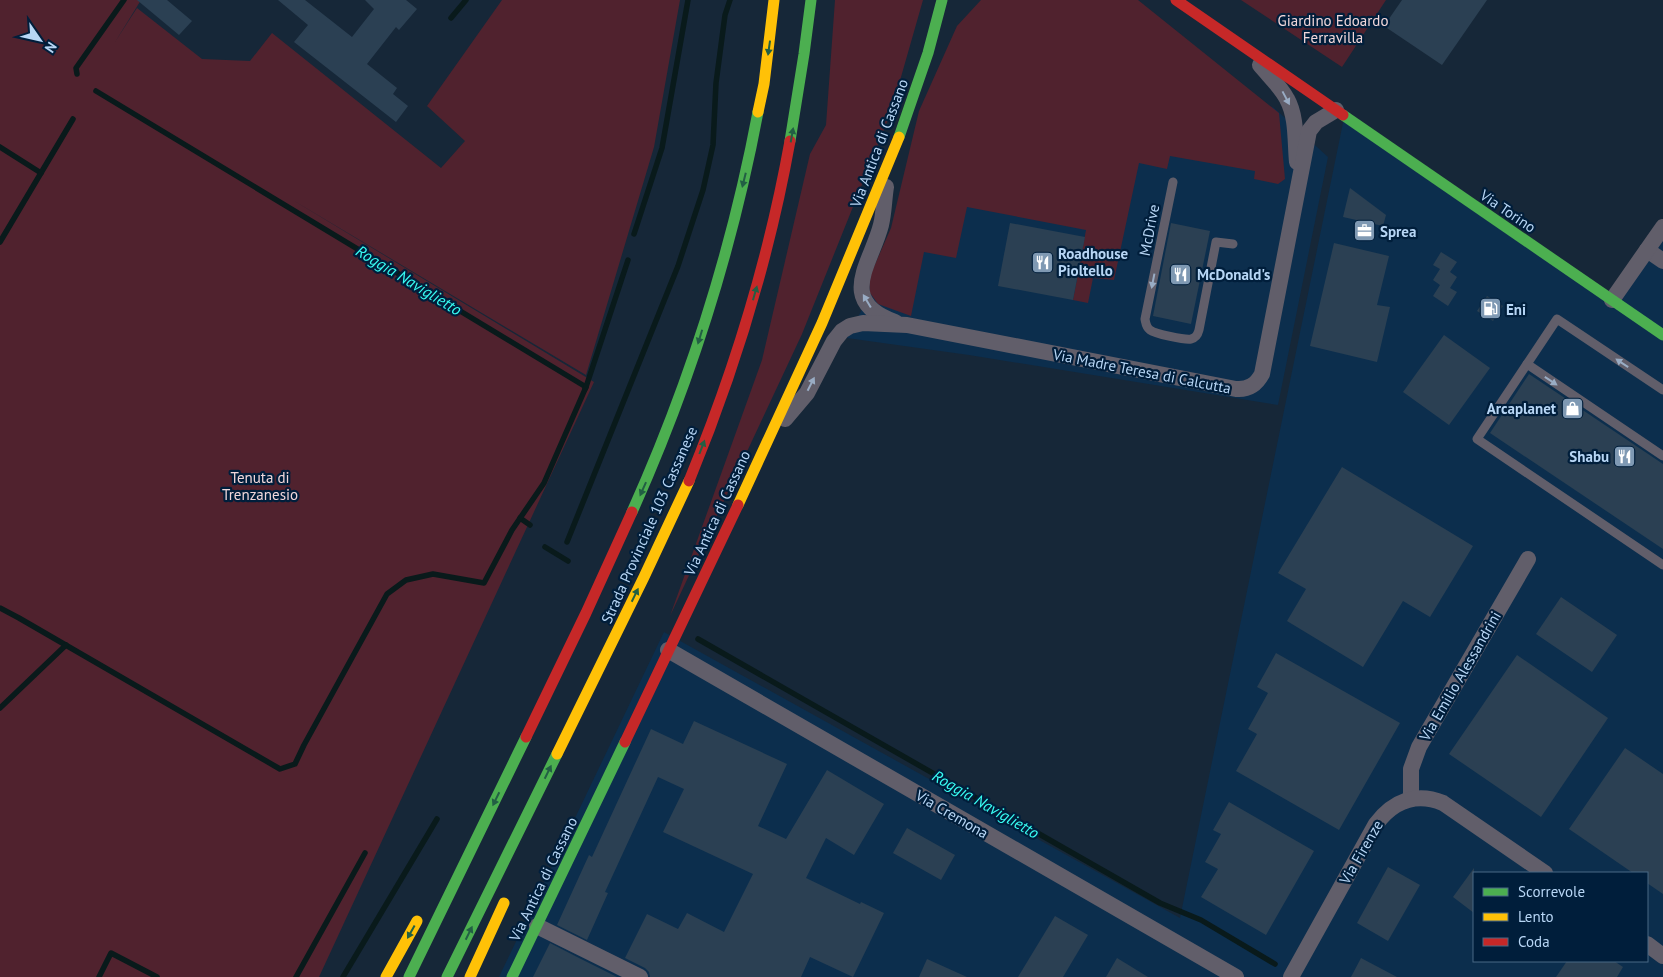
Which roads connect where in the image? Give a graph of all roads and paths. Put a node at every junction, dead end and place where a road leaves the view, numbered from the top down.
1 (774, 0) edge
2 (811, 0) edge
3 (942, 0) edge
4 (1176, 0) edge
5 (953, 8) dead end
6 (1244, 47) junction
7 (928, 52) junction
8 (1336, 110) junction
9 (889, 163) junction
10 (1299, 177) junction
11 (1173, 182) dead end
12 (1663, 227) edge
13 (1233, 244) dead end
14 (1646, 250) junction
15 (1663, 261) edge
16 (1612, 300) junction
17 (907, 326) junction
18 (1663, 335) edge
19 (1527, 364) junction
20 (1663, 390) edge
21 (770, 436) junction
22 (1663, 456) edge
23 (1528, 560) dead end
24 (1663, 565) edge
25 (586, 613) junction
26 (614, 639) junction
27 (668, 650) junction
28 (557, 780) dead end
29 (1411, 799) junction
30 (472, 821) dead end
31 (1544, 872) edge
32 (507, 896) dead end
33 (424, 908) dead end
34 (538, 926) junction
35 (386, 977) edge
36 (409, 977) edge
37 (447, 977) edge
38 (470, 977) edge
39 (512, 977) edge
40 (640, 977) edge
41 (1236, 977) edge
42 (1291, 977) edge

1 -> 25 main road, Strada Provinciale 103 Cassanese
26 -> 2 main road, Strada Provinciale 103 Cassanese
3 - 7 main road, Via Antica di Cassano
4 - 6 main road, Via Torino
5 - 7 main road, Via Antica di Cassano
6 - 8 main road, Via Torino
6 -> 10 street, Via Madre Teresa di Calcutta
7 - 9 main road, Via Antica di Cassano
8 - 10 street, Via Madre Teresa di Calcutta
8 - 16 main road, Via Torino
17 -> 9 street, Via Madre Teresa di Calcutta
9 - 21 main road, Via Antica di Cassano
10 - 17 street, Via Madre Teresa di Calcutta
11 -> 13 lane, McDrive
12 - 14 street
14 - 15 street
14 - 16 street
16 - 18 main road, Via Torino
21 -> 17 street, Via Madre Teresa di Calcutta
20 -> 19 lane
19 -> 22 lane
19 - 24 lane
21 - 27 main road, Via Antica di Cassano
23 - 29 street, Via Emilio Alessandrini
25 - 30 main road
25 -> 36 main road, Strada Provinciale 103 Cassanese
26 - 28 main road
37 -> 26 main road, Strada Provinciale 103 Cassanese
27 - 34 main road, Via Antica di Cassano
27 - 41 street, Via Cremona
29 - 31 street
29 - 42 street, Via Firenze
32 - 38 main road
33 -> 35 main road
34 - 39 main road, Via Antica di Cassano
34 - 40 street

